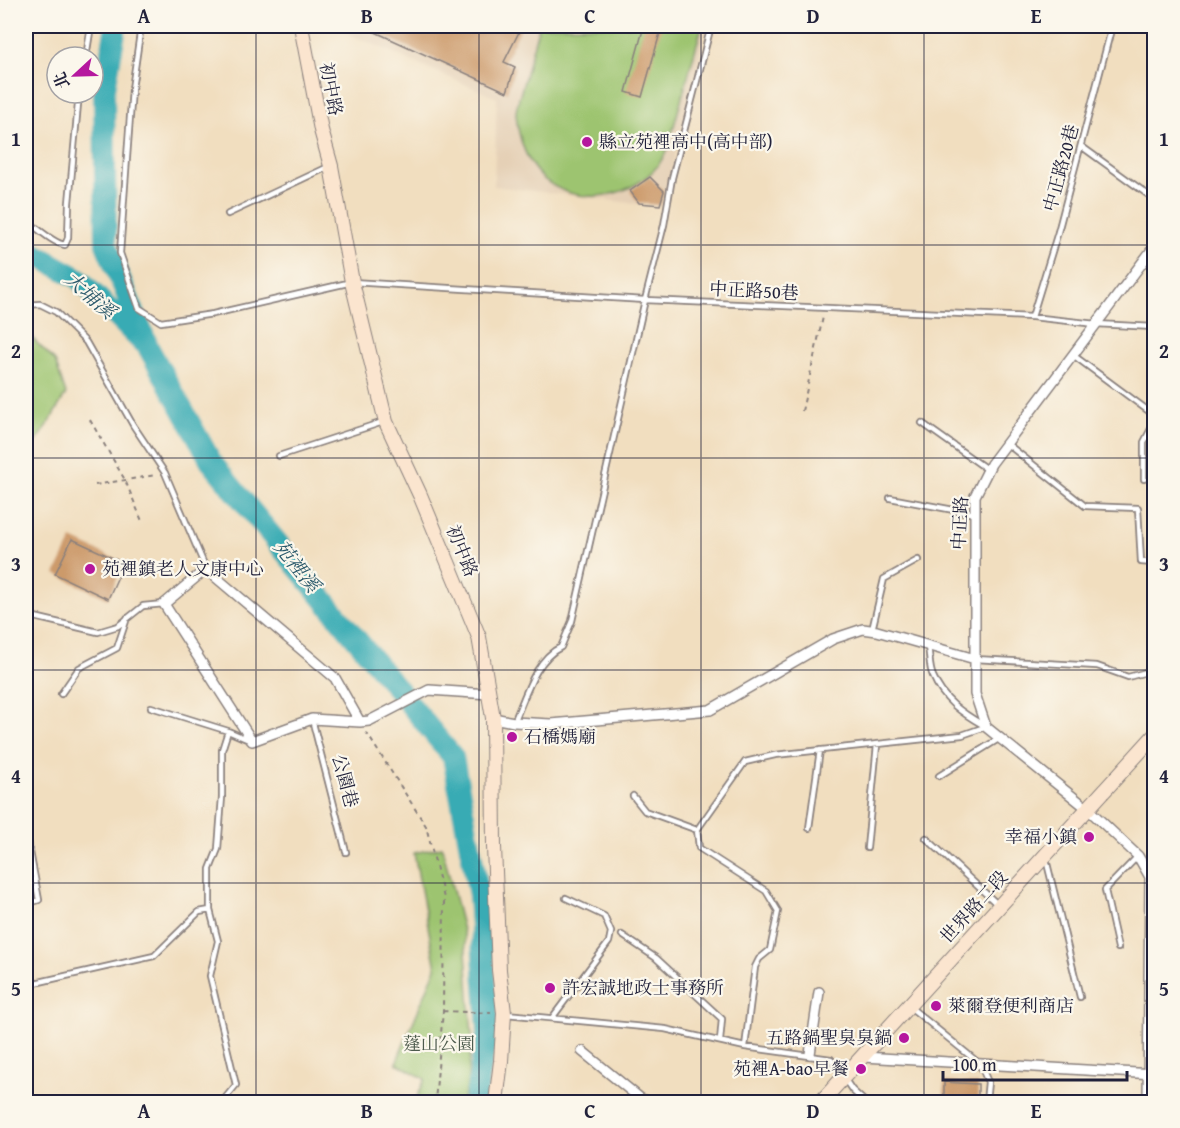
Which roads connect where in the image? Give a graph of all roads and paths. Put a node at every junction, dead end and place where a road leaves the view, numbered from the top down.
1 (91, 26) edge
2 (141, 26) edge
3 (301, 26) edge
4 (711, 26) edge
5 (1112, 26) edge
6 (88, 45) edge
7 (78, 105) edge
8 (1081, 146) junction
9 (331, 166) junction
10 (1155, 199) edge
11 (228, 214) dead end
12 (26, 220) edge
13 (1155, 247) edge
14 (352, 282) junction
15 (645, 300) junction
16 (26, 305) edge
17 (825, 308) junction
18 (1032, 317) junction
19 (1096, 324) junction
20 (1155, 327) edge
21 (1073, 355) junction
22 (802, 411) dead end
23 (1155, 415) edge
24 (90, 420) dead end
25 (386, 422) junction
26 (922, 423) dead end
27 (1155, 423) edge
28 (1006, 443) junction
29 (279, 456) dead end
30 (988, 470) junction
31 (165, 473) junction
32 (1144, 479) dead end
33 (125, 480) junction
34 (95, 485) dead end
35 (890, 498) dead end
36 (975, 514) junction
37 (142, 521) dead end
38 (918, 560) dead end
39 (1155, 563) edge
40 (206, 570) junction
41 (164, 604) junction
42 (26, 615) edge
43 (127, 618) junction
44 (872, 631) junction
45 (928, 647) junction
46 (975, 659) junction
47 (1155, 670) edge
48 (61, 694) dead end
49 (489, 694) junction
50 (151, 707) dead end
51 (493, 718) junction
52 (312, 719) junction
53 (364, 721) junction
54 (514, 722) junction
55 (986, 727) junction
56 (228, 731) junction
57 (1155, 736) edge
58 (1000, 738) junction
59 (252, 741) junction
60 (877, 745) junction
61 (820, 750) junction
62 (939, 776) dead end
63 (633, 796) dead end
64 (1088, 809) junction
65 (809, 828) dead end
66 (697, 831) junction
67 (926, 838) dead end
68 (26, 842) edge
69 (867, 848) dead end
70 (346, 852) dead end
71 (1045, 856) junction
72 (1138, 856) junction
73 (566, 898) dead end
74 (26, 904) edge
75 (999, 906) junction
76 (210, 910) junction
77 (1152, 921) edge
78 (622, 935) dead end
79 (1118, 948) dead end
80 (1152, 955) edge
81 (26, 985) edge
82 (819, 992) dead end
83 (1080, 997) dead end
84 (908, 1005) junction
85 (443, 1011) junction
86 (504, 1013) junction
87 (552, 1018) junction
88 (720, 1041) junction
89 (745, 1047) junction
90 (582, 1051) dead end
91 (810, 1054) junction
92 (864, 1057) junction
93 (980, 1064) junction
94 (1151, 1074) edge
95 (843, 1077) junction
96 (644, 1101) edge
97 (222, 1102) edge
98 (435, 1102) edge
99 (496, 1102) edge
100 (820, 1102) edge
101 (865, 1102) edge
102 (986, 1102) edge
103 (1148, 1102) edge

1 - 6 lane
2 - 14 lane, 中正路50巷
3 - 9 street, 初中路
4 - 15 lane
5 - 8 lane, 中正路20巷
7 - 12 lane
8 - 10 lane
8 - 18 lane, 中正路20巷
9 - 11 lane
9 - 14 street, 初中路
13 - 19 street, 中正路
14 - 15 lane, 中正路50巷
14 - 25 street, 初中路
15 - 17 lane, 中正路50巷
15 - 54 lane
16 - 31 lane
17 - 18 lane, 中正路50巷
17 - 22 path
18 - 19 lane, 中正路50巷
19 - 20 lane, 中正路50巷
19 - 21 street, 中正路
21 - 23 lane
21 - 28 street, 中正路
24 - 33 path
25 - 29 lane
25 - 49 street, 初中路
26 - 30 lane
27 - 32 lane
28 - 30 street, 中正路
28 - 39 lane
30 - 36 street, 中正路
31 - 33 path
31 - 40 lane
33 - 34 path
33 - 37 path
35 - 36 lane
36 - 46 street, 中正路
38 - 44 lane
40 - 41 street
40 - 53 street
41 - 43 lane
41 - 59 street
42 - 43 lane
43 - 48 lane
44 - 45 street
44 - 54 street
45 - 46 street
45 - 55 lane
46 - 47 lane
46 - 55 street, 中正路
49 - 51 street, 初中路
49 - 53 street
50 - 56 lane
51 - 54 street
51 - 86 street, 初中路
52 - 53 street
52 - 59 street
52 - 70 lane, 公園巷
53 - 85 path
55 - 58 street
55 - 60 lane
56 - 59 lane
56 - 76 lane
57 - 64 street, 世界路二段
58 - 62 lane
58 - 64 street
60 - 61 lane
60 - 69 lane
61 - 65 lane
61 - 66 lane
63 - 66 lane
64 - 71 street, 世界路二段
64 - 72 street
66 - 89 lane
67 - 75 lane
68 - 74 lane
71 - 75 street, 世界路二段
71 - 83 lane
72 - 77 street
72 - 79 lane
73 - 87 lane
75 - 84 street, 世界路二段
76 - 81 lane
76 - 97 lane
77 - 80 street
78 - 88 lane
80 - 94 street
82 - 91 street
84 - 92 street, 世界路二段
84 - 93 lane
85 - 86 path
85 - 98 path
86 - 87 lane
86 - 99 street, 初中路
87 - 88 lane
88 - 89 lane
89 - 91 lane
90 - 96 street
91 - 95 lane
92 - 93 street
92 - 95 street, 世界路二段
93 - 94 street
93 - 102 lane
94 - 103 street
95 - 100 street, 世界路二段
95 - 101 lane

